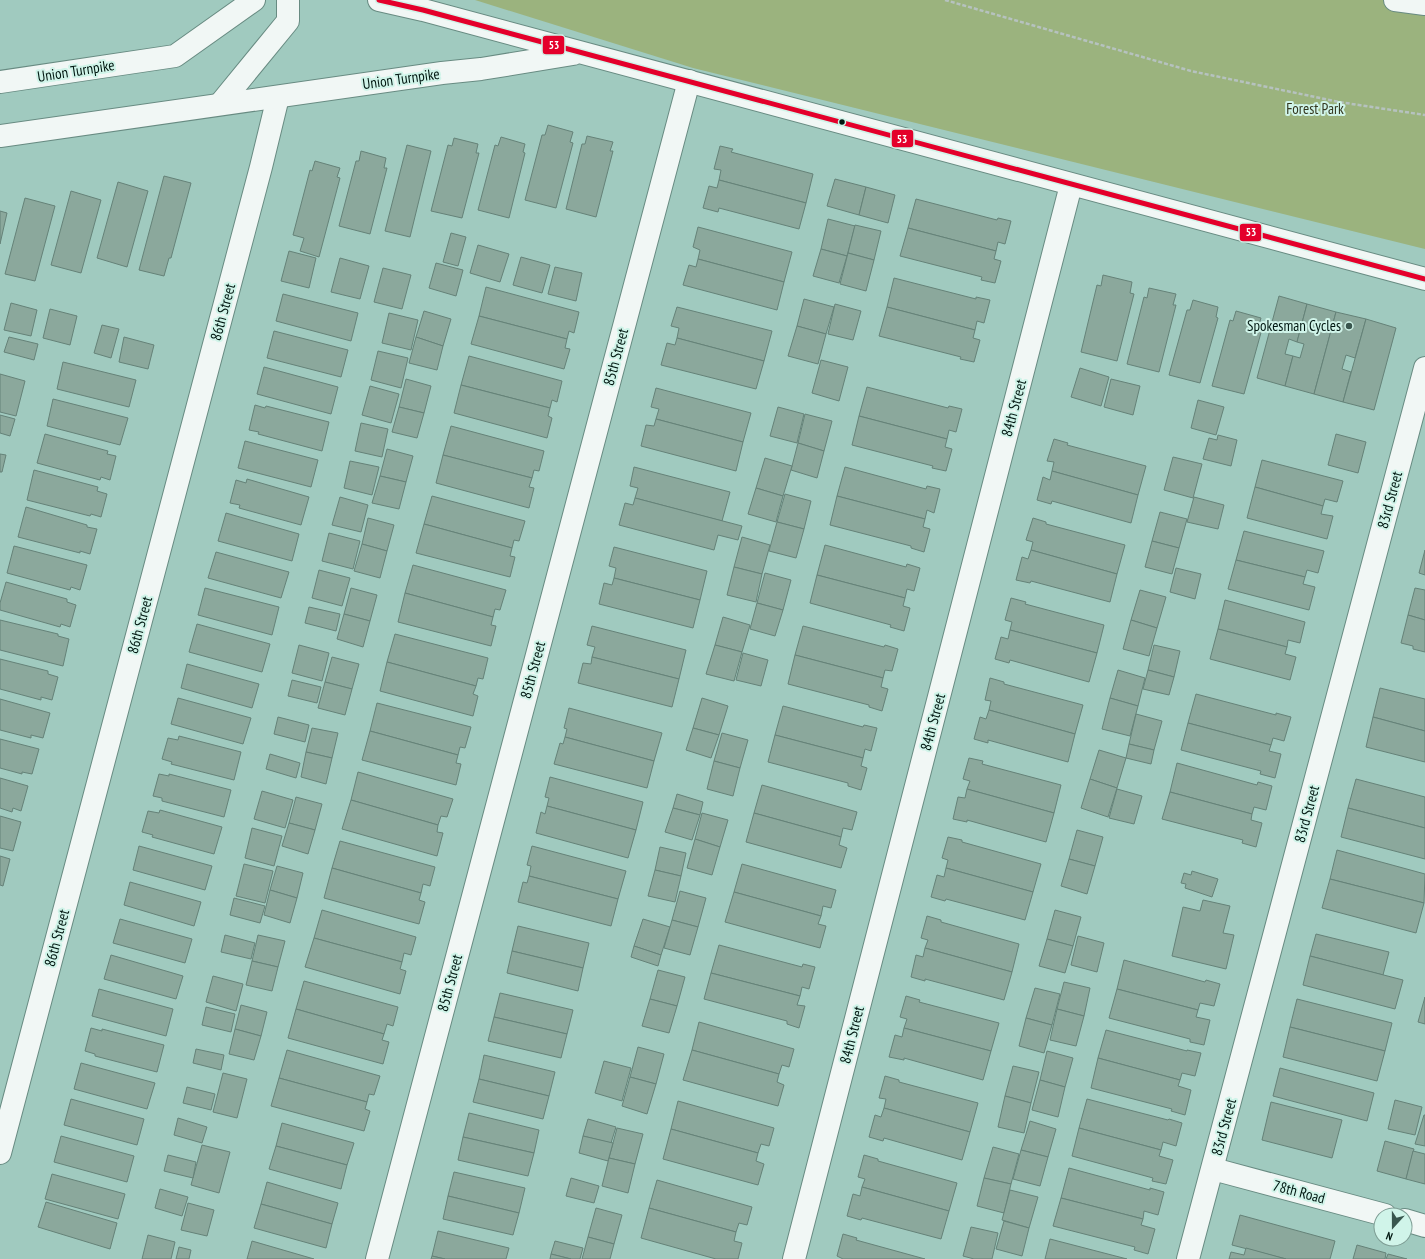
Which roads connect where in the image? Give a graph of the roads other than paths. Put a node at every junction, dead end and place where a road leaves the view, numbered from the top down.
1 (254, 0) edge
2 (288, 0) edge
3 (379, 0) edge
4 (1395, 0) edge
5 (1425, 4) edge
6 (419, 5) edge
7 (581, 52) junction
8 (689, 81) junction
9 (0, 82) edge
10 (278, 97) junction
11 (220, 104) junction
12 (0, 136) edge
13 (1072, 185) junction
14 (1425, 279) edge
15 (1425, 368) edge
16 (0, 1153) edge
17 (1212, 1170) junction
18 (1373, 1212) edge
19 (1413, 1222) edge
20 (1425, 1226) edge
21 (377, 1259) edge
22 (794, 1259) edge
23 (1188, 1259) edge

1 - 9 main road, Union Turnpike
2 - 11 main road
3 - 6 main road
4 - 5 main road
6 - 7 main road
7 - 8 main road
7 - 10 main road, Union Turnpike
8 - 13 main road
8 - 21 main road, 85th Street
10 - 11 main road, Union Turnpike
10 - 16 main road, 86th Street
11 - 12 main road, Union Turnpike
13 - 14 main road
13 - 22 main road, 84th Street
15 - 17 main road, 83rd Street
17 - 18 main road, 78th Road
17 - 23 main road, 83rd Street
19 - 20 main road

